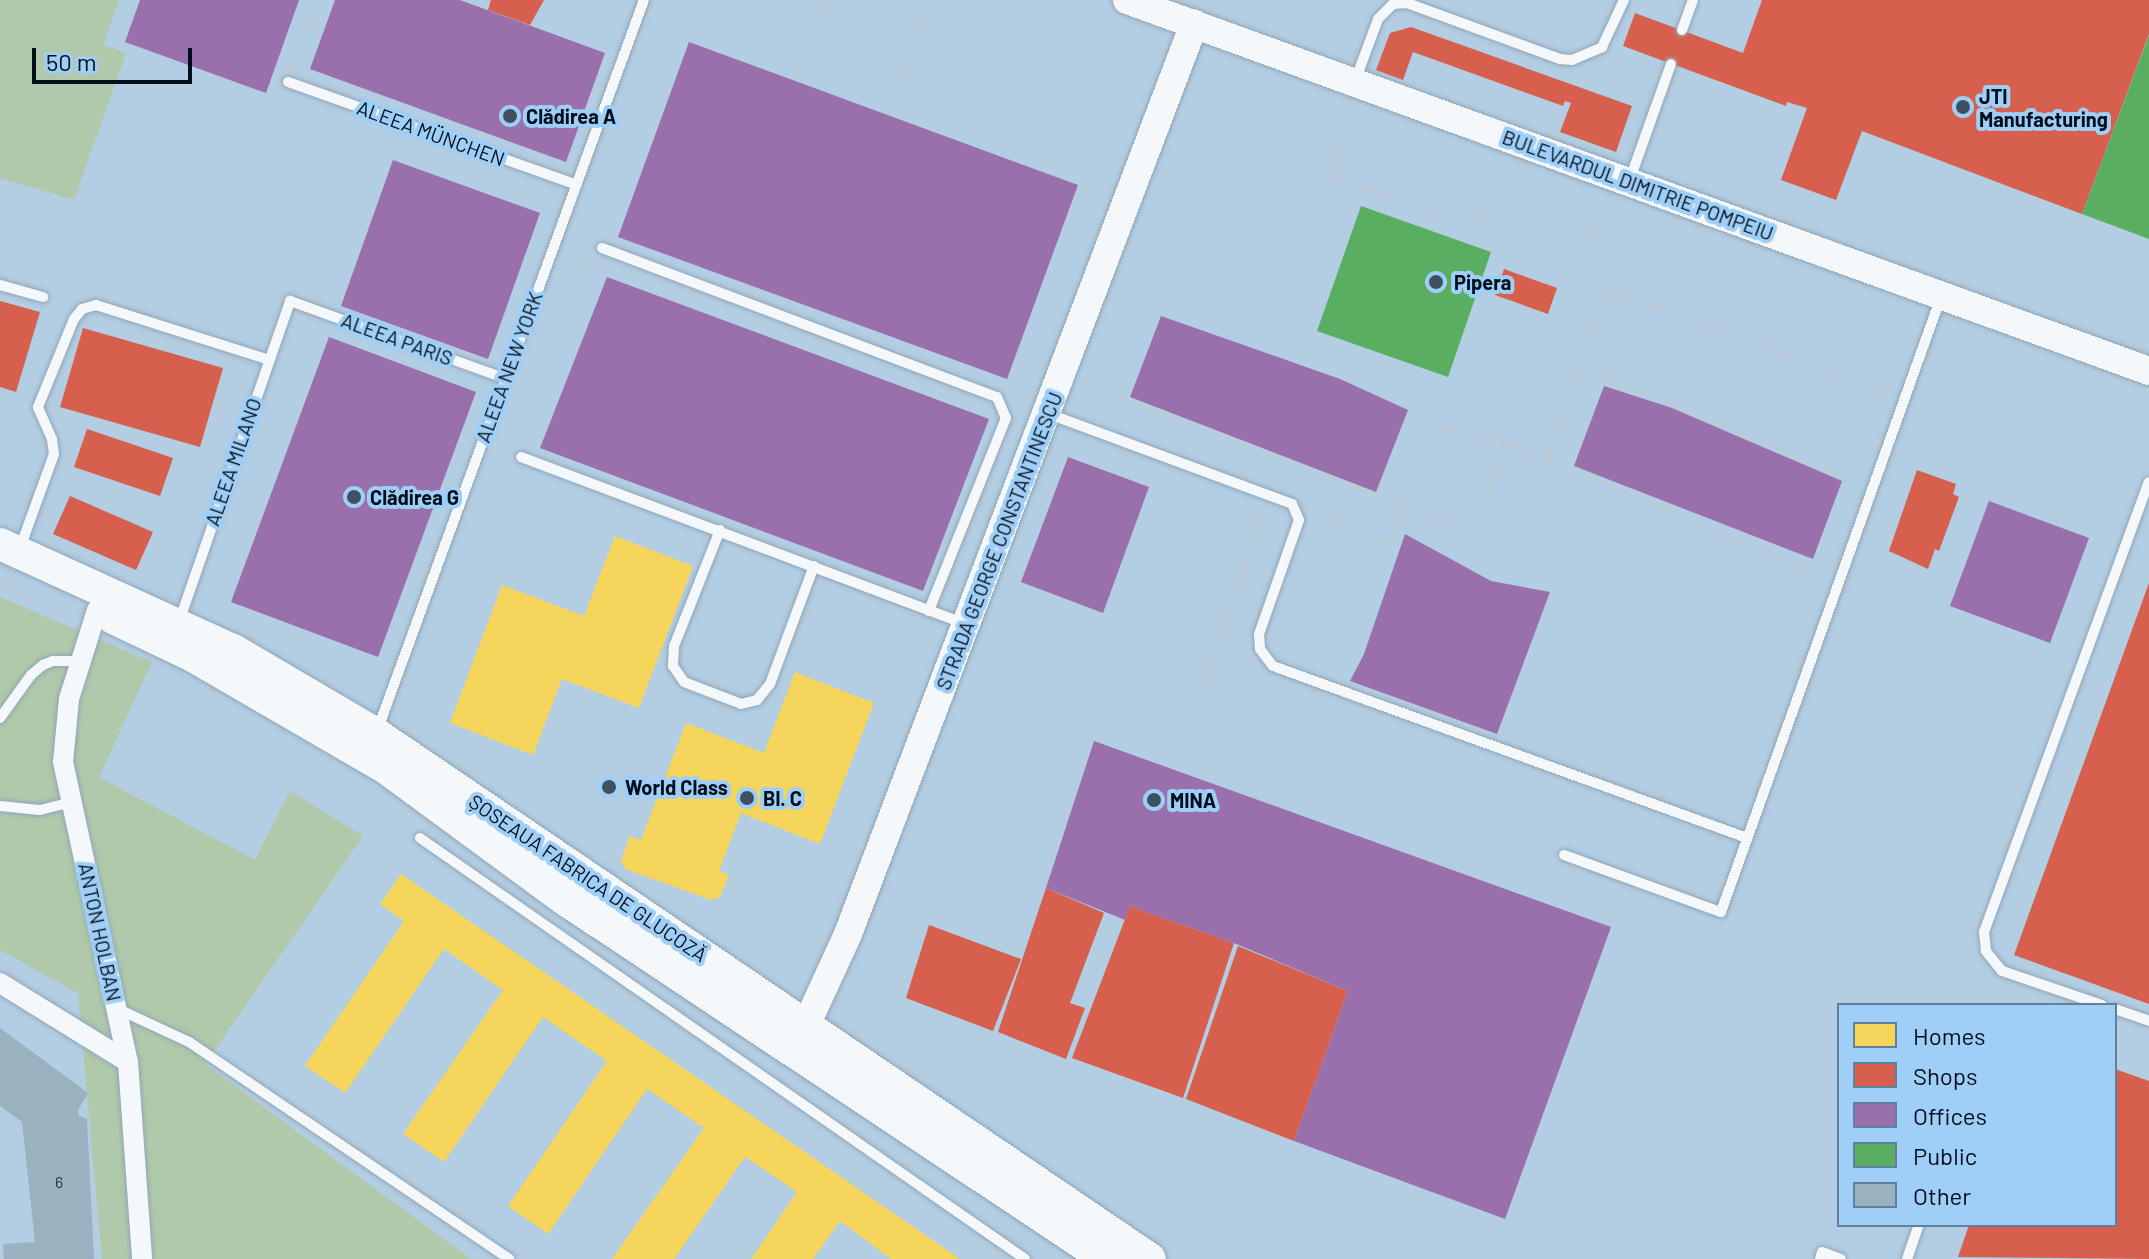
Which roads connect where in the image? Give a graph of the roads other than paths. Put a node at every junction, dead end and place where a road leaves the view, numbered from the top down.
1 (644, 0) edge
2 (1127, 0) edge
3 (1624, 0) edge
4 (1693, 0) edge
5 (1163, 6) edge
6 (1194, 24) junction
7 (1682, 30) dead end
8 (1671, 64) dead end
9 (288, 82) road end
10 (1355, 82) junction
11 (1629, 182) junction
12 (575, 184) junction
13 (602, 248) dead end
14 (0, 285) edge
15 (1942, 295) junction
16 (43, 297) dead end
17 (290, 301) joint
18 (269, 360) junction
19 (2149, 371) edge
20 (504, 378) junction
21 (1048, 414) junction
22 (521, 457) dead end
23 (2149, 482) edge
24 (720, 530) junction
25 (6, 555) edge
26 (814, 566) junction
27 (97, 610) junction
28 (929, 611) junction
29 (178, 624) junction
30 (967, 625) junction
31 (80, 661) junction
32 (0, 718) edge
33 (376, 734) junction
34 (72, 802) junction
35 (0, 806) edge
36 (420, 838) dead end
37 (1747, 838) junction
38 (1564, 855) dead end
39 (0, 983) edge
40 (2096, 1003) edge
41 (116, 1008) junction
42 (2117, 1010) edge
43 (2149, 1021) edge
44 (800, 1039) junction
45 (128, 1062) junction
46 (1918, 1227) edge
47 (142, 1259) edge
48 (509, 1259) edge
49 (1025, 1259) edge
50 (1106, 1259) edge
51 (1150, 1259) edge
52 (1820, 1259) edge
53 (1841, 1259) edge
54 (1907, 1259) edge

1 - 12 lane, ALEEA NEW YORK
2 - 5 street, BULEVARDUL DIMITRIE POMPEIU
3 - 10 lane
4 - 7 lane
5 - 6 street, BULEVARDUL DIMITRIE POMPEIU
6 - 10 street, BULEVARDUL DIMITRIE POMPEIU
6 - 21 street, STRADA GEORGE CONSTANTINESCU
8 - 11 lane
9 - 12 lane, ALEEA MÜNCHEN
10 - 11 street, BULEVARDUL DIMITRIE POMPEIU
11 - 15 street, BULEVARDUL DIMITRIE POMPEIU
12 - 20 lane, ALEEA NEW YORK
13 - 28 lane
14 - 16 lane
15 - 19 street, BULEVARDUL DIMITRIE POMPEIU
15 - 37 lane
17 - 18 lane, ALEEA MILANO
17 - 20 lane, ALEEA PARIS
18 - 25 lane
18 - 29 lane, ALEEA MILANO
20 - 33 lane, ALEEA NEW YORK
21 - 30 street, STRADA GEORGE CONSTANTINESCU
21 - 37 lane
22 - 24 lane
23 - 40 lane
24 - 26 lane
24 - 26 lane
25 - 27 main road, ȘOSEAUA FABRICA DE GLUCOZĂ
25 - 29 main road, ȘOSEAUA FABRICA DE GLUCOZĂ
26 - 28 lane
27 - 31 street, ANTON HOLBAN
27 - 44 main road, ȘOSEAUA FABRICA DE GLUCOZĂ
28 - 30 lane
29 - 33 main road, ȘOSEAUA FABRICA DE GLUCOZĂ
30 - 44 street, STRADA GEORGE CONSTANTINESCU
31 - 32 lane
31 - 34 street, ANTON HOLBAN
33 - 44 main road, ȘOSEAUA FABRICA DE GLUCOZĂ
34 - 35 lane
34 - 41 street, ANTON HOLBAN
36 - 49 lane
37 - 38 lane
39 - 45 street
41 - 45 street, ANTON HOLBAN
41 - 48 lane
42 - 43 lane
44 - 50 main road, ȘOSEAUA FABRICA DE GLUCOZĂ
44 - 51 main road, ȘOSEAUA FABRICA DE GLUCOZĂ
45 - 47 street, ANTON HOLBAN
46 - 54 lane
52 - 53 lane

